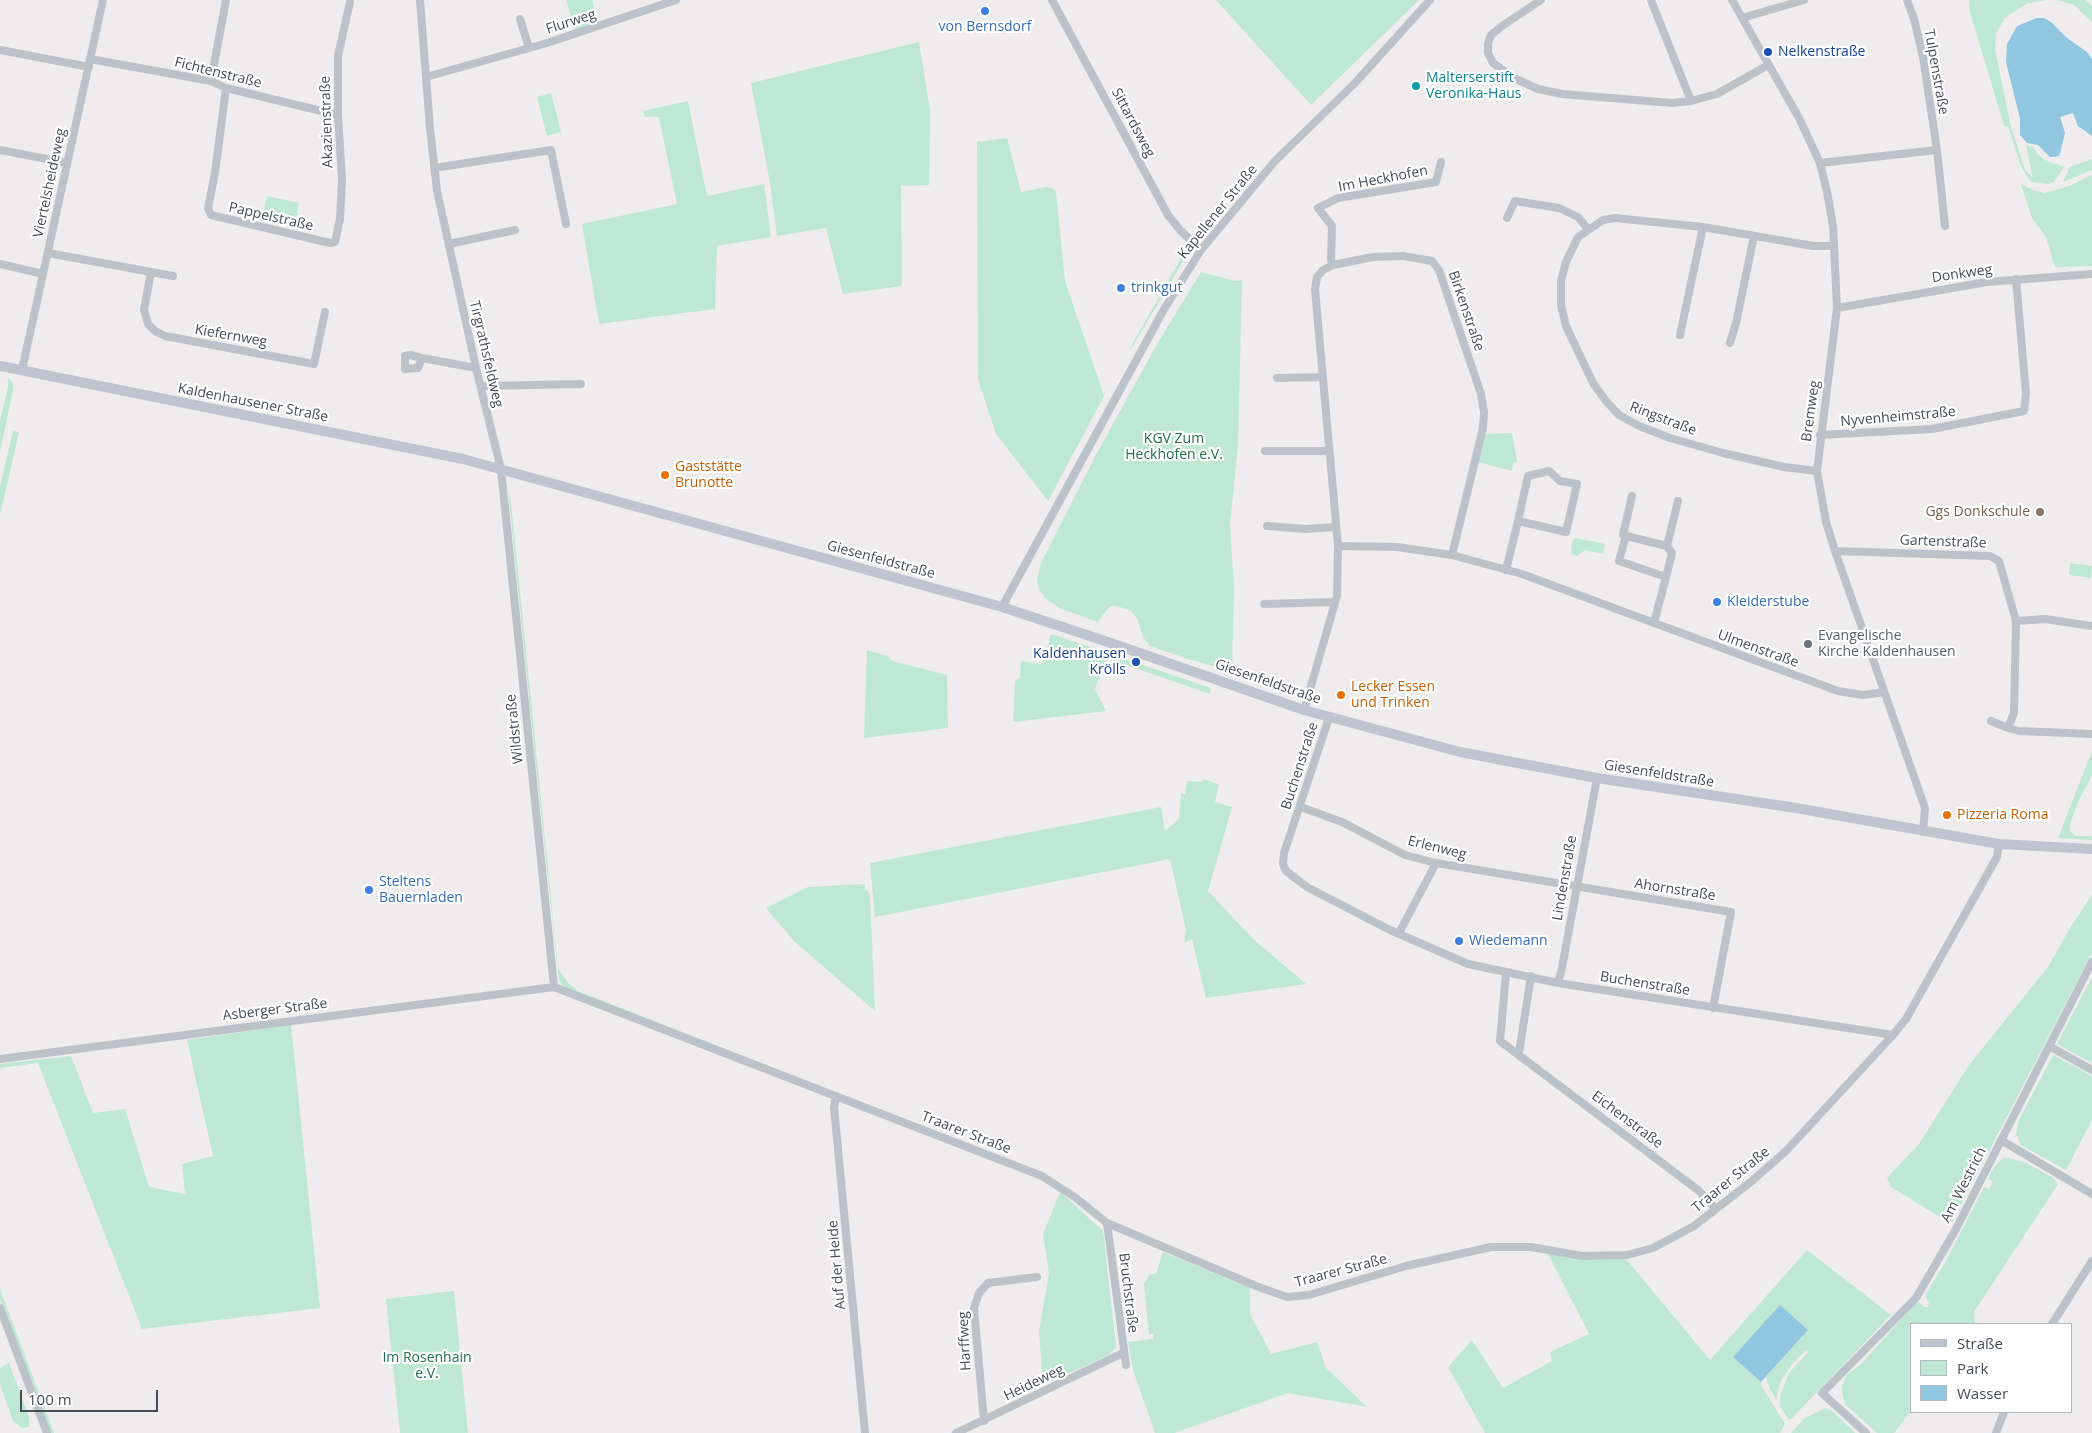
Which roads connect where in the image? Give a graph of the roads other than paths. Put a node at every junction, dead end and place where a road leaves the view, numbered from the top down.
1 (103, 0) edge
2 (226, 0) edge
3 (420, 0) edge
4 (676, 0) edge
5 (1052, 0) edge
6 (1430, 0) edge
7 (1541, 0) edge
8 (1652, 0) edge
9 (1732, 0) edge
10 (1804, 0) edge
11 (1907, 0) edge
12 (350, 2) dead end
13 (1742, 18) junction
14 (520, 19) dead end
15 (529, 48) junction
16 (0, 50) edge
17 (90, 63) junction
18 (1768, 65) junction
19 (426, 77) junction
20 (211, 81) junction
21 (226, 88) junction
22 (1691, 101) junction
23 (338, 115) junction
24 (0, 150) edge
25 (1937, 150) junction
26 (1441, 162) dead end
27 (67, 163) junction
28 (1820, 163) junction
29 (434, 168) junction
30 (1507, 218) dead end
31 (566, 224) dead end
32 (1945, 226) dead end
33 (1703, 227) junction
34 (1588, 229) junction
35 (515, 230) dead end
36 (1754, 236) junction
37 (335, 242) joint
38 (448, 244) junction
39 (1834, 246) junction
40 (1201, 250) junction
41 (48, 253) junction
42 (0, 264) edge
43 (1333, 266) junction
44 (151, 272) junction
45 (43, 274) junction
46 (2092, 274) edge
47 (173, 276) dead end
48 (2016, 279) junction
49 (1837, 308) junction
50 (324, 312) dead end
51 (1680, 335) dead end
52 (1730, 343) dead end
53 (422, 358) dead end
54 (0, 366) edge
55 (476, 368) junction
56 (22, 370) junction
57 (1322, 377) junction
58 (1276, 378) dead end
59 (581, 384) dead end
60 (481, 386) junction
61 (1820, 435) junction
62 (1266, 451) dead end
63 (1329, 451) junction
64 (501, 468) junction
65 (1817, 471) junction
66 (511, 472) joint
67 (1632, 496) dead end
68 (1678, 500) dead end
69 (1518, 520) junction
70 (1267, 526) dead end
71 (1336, 527) junction
72 (1626, 536) junction
73 (1338, 546) junction
74 (1667, 546) junction
75 (1835, 551) junction
76 (1452, 555) junction
77 (1506, 570) junction
78 (1666, 577) junction
79 (1335, 602) junction
80 (1264, 604) dead end
81 (1002, 607) junction
82 (2016, 621) junction
83 (1654, 623) junction
84 (2092, 626) edge
85 (1884, 692) junction
86 (1304, 710) junction
87 (1329, 718) junction
88 (1991, 721) dead end
89 (2008, 728) junction
90 (2092, 734) edge
91 (1597, 778) junction
92 (1300, 807) junction
93 (1923, 832) junction
94 (1999, 844) junction
95 (2092, 849) edge
96 (1436, 863) junction
97 (1576, 887) junction
98 (1399, 933) junction
99 (2092, 962) edge
100 (1506, 973) junction
101 (1531, 976) junction
102 (1558, 983) junction
103 (554, 987) junction
104 (1713, 1008) junction
105 (1893, 1035) junction
106 (2049, 1046) junction
107 (1519, 1053) junction
108 (0, 1059) edge
109 (2092, 1070) edge
110 (836, 1096) junction
111 (2001, 1140) junction
112 (2092, 1194) edge
113 (1716, 1209) junction
114 (1107, 1223) junction
115 (2092, 1262) edge
116 (1037, 1277) dead end
117 (0, 1308) edge
118 (2053, 1323) edge
119 (1123, 1353) junction
120 (1126, 1365) dead end
121 (2004, 1413) edge
122 (984, 1421) junction
123 (47, 1433) edge
124 (865, 1433) edge
125 (956, 1433) edge
126 (1866, 1433) edge
127 (1996, 1433) edge

1 - 17 street, Viertelsheideweg
2 - 20 street
3 - 19 street, Tirgrathsfeldweg
4 - 15 street, Flurweg
5 - 40 street, Sittardsweg
6 - 40 street, Kapellener Straße
7 - 22 street
8 - 22 street
9 - 13 street, Bremweg
10 - 13 street
11 - 25 street, Tulpenstraße
12 - 23 street, Akazienstraße
13 - 18 street, Bremweg
14 - 15 street
15 - 19 street, Flurweg
16 - 17 street, Fichtenstraße
17 - 20 street, Fichtenstraße
17 - 27 street, Viertelsheideweg
18 - 22 street
18 - 28 street, Bremweg
19 - 29 street, Tirgrathsfeldweg
20 - 21 street, Fichtenstraße
21 - 23 street, Fichtenstraße
21 - 37 street, Pappelstraße
23 - 37 street, Akazienstraße
24 - 27 street
25 - 28 street
25 - 32 street, Tulpenstraße
26 - 43 street, Im Heckhofen
27 - 41 street, Viertelsheideweg
28 - 39 street, Bremweg
29 - 31 street
29 - 38 street, Tirgrathsfeldweg
30 - 34 street
33 - 34 street, Ringstraße
33 - 36 street, Ringstraße
33 - 51 street
34 - 65 street, Ringstraße
35 - 38 street
36 - 39 street, Ringstraße
36 - 52 street
38 - 55 street, Tirgrathsfeldweg
39 - 49 street, Bremweg
40 - 81 street, Kapellener Straße
41 - 44 street
41 - 45 street, Viertelsheideweg
42 - 45 street
43 - 57 street
43 - 76 street, Birkenstraße
44 - 47 street
44 - 50 street, Kiefernweg
45 - 56 street, Viertelsheideweg
46 - 48 street, Donkweg
48 - 49 street, Donkweg
48 - 61 street, Nyvenheimstraße
49 - 61 street, Bremweg
53 - 55 street
54 - 56 main road, Kaldenhausener Straße
55 - 60 street, Tirgrathsfeldweg
56 - 64 main road, Kaldenhausener Straße
57 - 58 street
57 - 63 street
59 - 60 street
60 - 64 street, Tirgrathsfeldweg
61 - 65 street, Bremweg
62 - 63 street
63 - 71 street
64 - 66 main road, Kaldenhausener Straße
64 - 103 street, Wildstraße
65 - 75 street, Bremweg
66 - 81 main road, Giesenfeldstraße
67 - 72 street
68 - 74 street
69 - 69 street
69 - 77 street
70 - 71 street
71 - 73 street
72 - 74 street
72 - 78 street
73 - 76 street, Ulmenstraße
73 - 79 street
74 - 78 street
75 - 82 street, Gartenstraße
75 - 85 street, Bremweg
76 - 77 street, Ulmenstraße
77 - 83 street, Ulmenstraße
78 - 83 street
79 - 80 street
79 - 86 street
81 - 86 main road, Giesenfeldstraße
82 - 84 street
82 - 89 street, Gartenstraße
83 - 85 street, Ulmenstraße
85 - 93 street, Bremweg
86 - 87 main road, Giesenfeldstraße
87 - 91 main road, Giesenfeldstraße
87 - 92 street, Buchenstraße
88 - 89 street
89 - 90 street
91 - 93 main road, Giesenfeldstraße
91 - 97 street, Lindenstraße
92 - 96 street, Erlenweg
92 - 98 street, Buchenstraße
93 - 94 main road, Giesenfeldstraße
94 - 95 main road, Giesenfeldstraße
94 - 105 street, Traarer Straße
96 - 97 street, Erlenweg
96 - 98 street
97 - 102 street, Lindenstraße
97 - 104 street, Ahornstraße
98 - 100 street, Buchenstraße
99 - 106 street, Am Westrich
100 - 101 street, Buchenstraße
100 - 107 street, Eichenstraße
101 - 102 street, Buchenstraße
101 - 107 street
102 - 104 street, Buchenstraße
103 - 108 street, Asberger Straße
103 - 110 street, Traarer Straße
104 - 105 street, Buchenstraße
105 - 113 street, Traarer Straße
106 - 109 street
106 - 111 street, Am Westrich
107 - 113 street, Eichenstraße
110 - 114 street, Traarer Straße
110 - 124 street, Auf der Heide
111 - 112 street
111 - 126 street, Am Westrich
113 - 114 street, Traarer Straße
114 - 119 street, Bruchstraße
115 - 118 street
116 - 122 street, Harffweg
117 - 123 street
119 - 120 street, Bruchstraße
119 - 122 street, Heideweg
121 - 127 street
122 - 125 street, Heideweg

